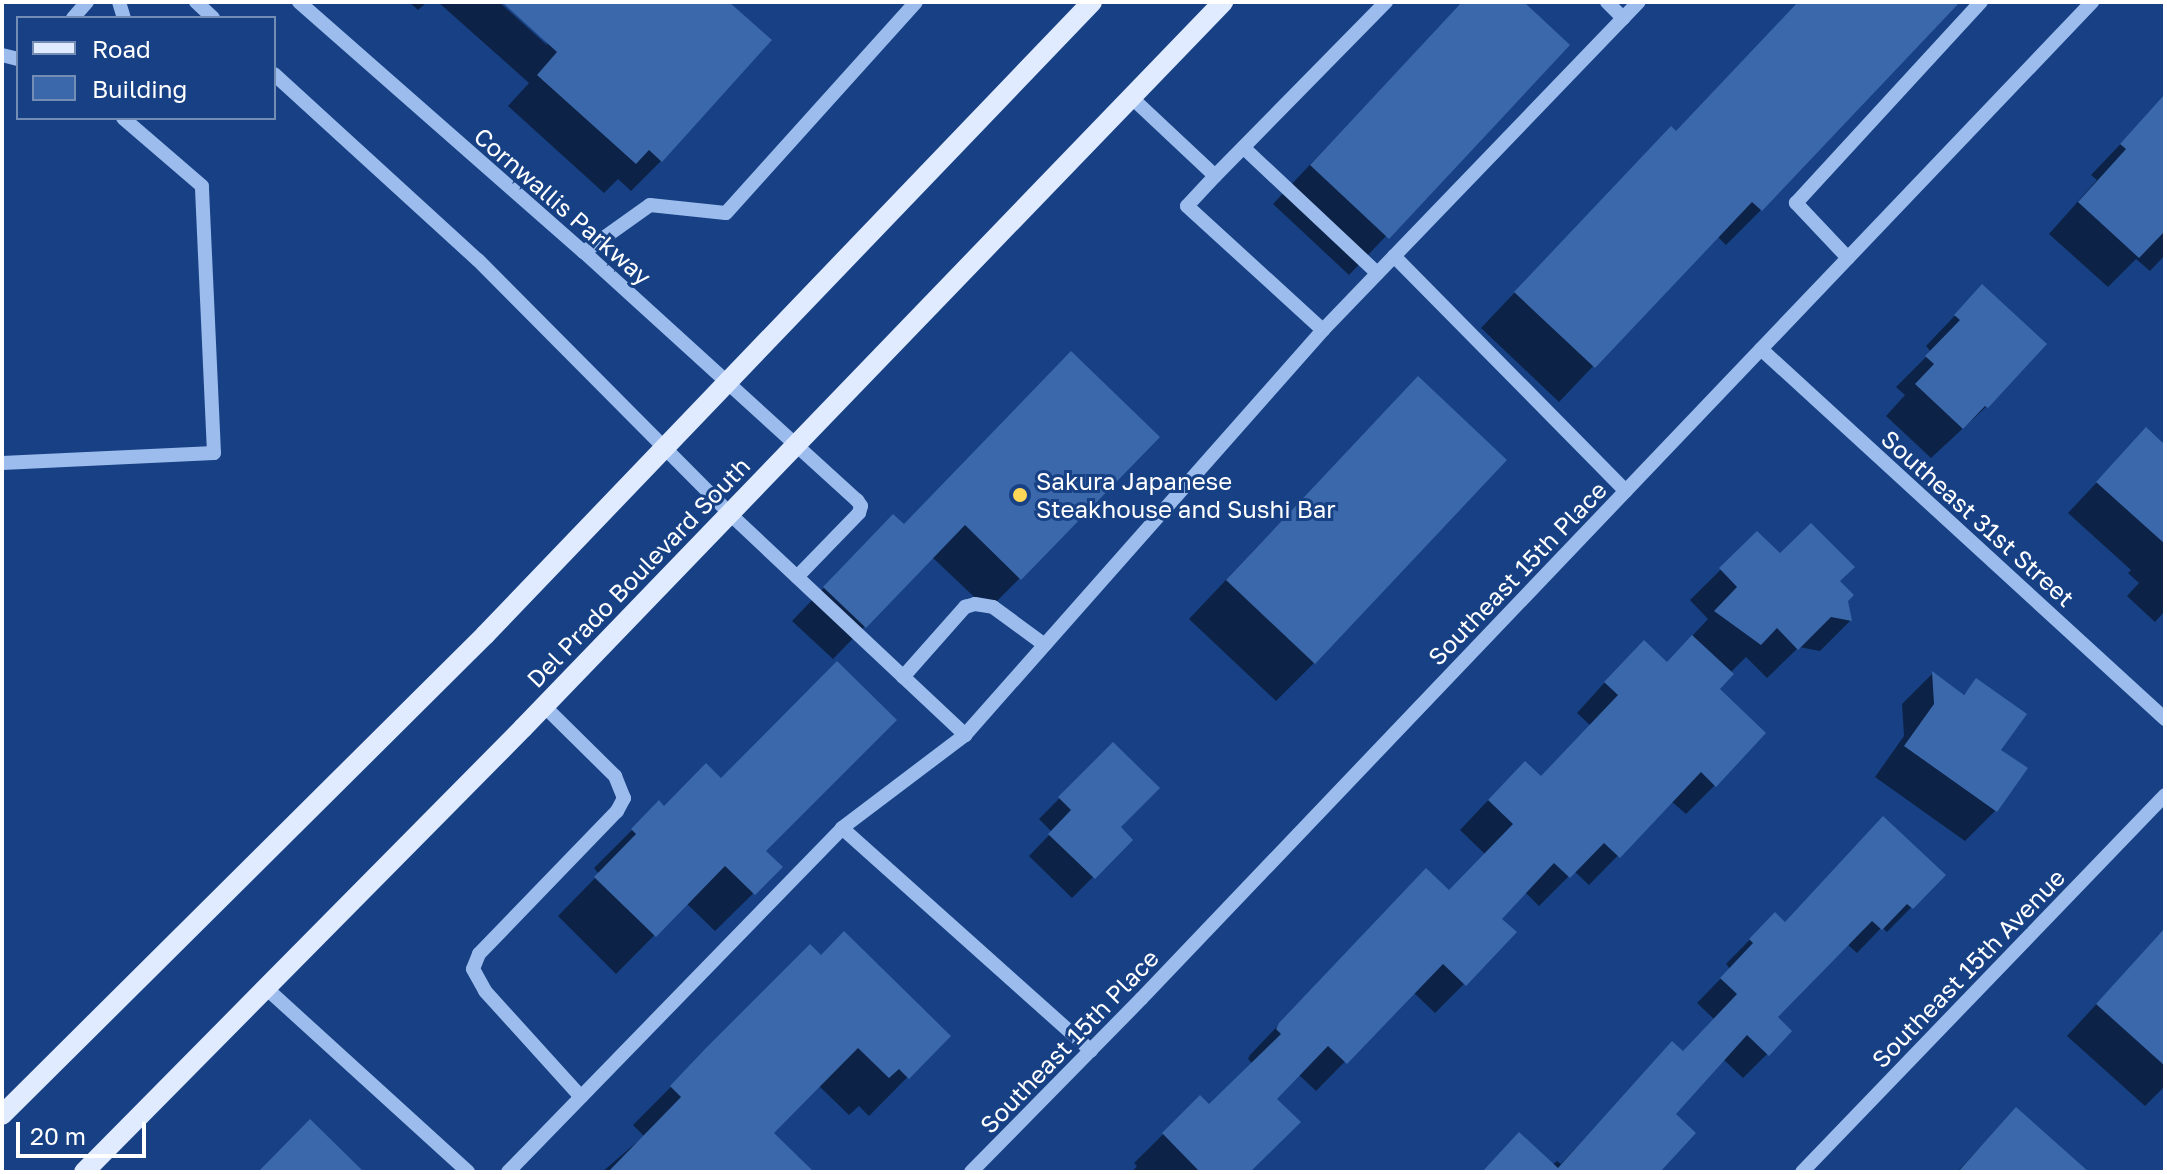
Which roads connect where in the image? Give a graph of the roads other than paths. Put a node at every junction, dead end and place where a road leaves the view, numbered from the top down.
1 (196, 2) edge
2 (299, 2) edge
3 (916, 2) edge
4 (1092, 2) edge
5 (1223, 2) edge
6 (1386, 2) edge
7 (1607, 2) edge
8 (1639, 2) edge
9 (1981, 2) edge
10 (2092, 2) edge
11 (211, 16) edge
12 (1623, 18) junction
13 (276, 76) edge
14 (1131, 97) junction
15 (125, 120) edge
16 (1244, 148) junction
17 (1215, 176) junction
18 (584, 252) junction
19 (1394, 256) junction
20 (1848, 258) junction
21 (1377, 273) junction
22 (1323, 330) junction
23 (1761, 349) junction
24 (727, 381) junction
25 (797, 445) junction
26 (663, 448) junction
27 (2, 463) edge
28 (1626, 491) junction
29 (730, 514) junction
30 (797, 577) junction
31 (1045, 645) junction
32 (903, 677) junction
33 (544, 706) junction
34 (2165, 719) edge
35 (965, 735) junction
36 (2165, 795) edge
37 (842, 828) junction
38 (266, 988) junction
39 (1091, 1051) junction
40 (581, 1097) junction
41 (2, 1115) edge
42 (84, 1172) edge
43 (468, 1172) edge
44 (508, 1172) edge
45 (971, 1172) edge
46 (1802, 1172) edge

1 - 11 street
2 - 18 street, Cornwallis Parkway
3 - 18 street
4 - 24 main road
5 - 14 main road, Del Prado Boulevard South
6 - 16 street
7 - 12 street
8 - 12 street
9 - 20 street
10 - 20 street, Southeast 15th Place
12 - 19 street
13 - 26 street
14 - 17 street
14 - 25 main road, Del Prado Boulevard South
15 - 27 street
16 - 17 street
16 - 21 street
17 - 22 street
18 - 24 street, Cornwallis Parkway
19 - 21 street
19 - 28 street
20 - 23 street, Southeast 15th Place
21 - 22 street
22 - 31 street
23 - 28 street, Southeast 15th Place
23 - 34 street, Southeast 31st Street
24 - 25 street, Cornwallis Parkway
24 - 26 main road
25 - 29 main road, Del Prado Boulevard South
25 - 30 street, Cornwallis Parkway
26 - 29 street
26 - 41 main road
28 - 39 street, Southeast 15th Place
29 - 30 street
29 - 33 main road, Del Prado Boulevard South
30 - 32 street
31 - 32 street
31 - 35 street
32 - 35 street
33 - 38 main road, Del Prado Boulevard South
33 - 40 street
35 - 37 street
36 - 46 street, Southeast 15th Avenue
37 - 39 street
37 - 40 street
38 - 42 main road, Del Prado Boulevard South
38 - 43 street
39 - 45 street, Southeast 15th Place
40 - 44 street

